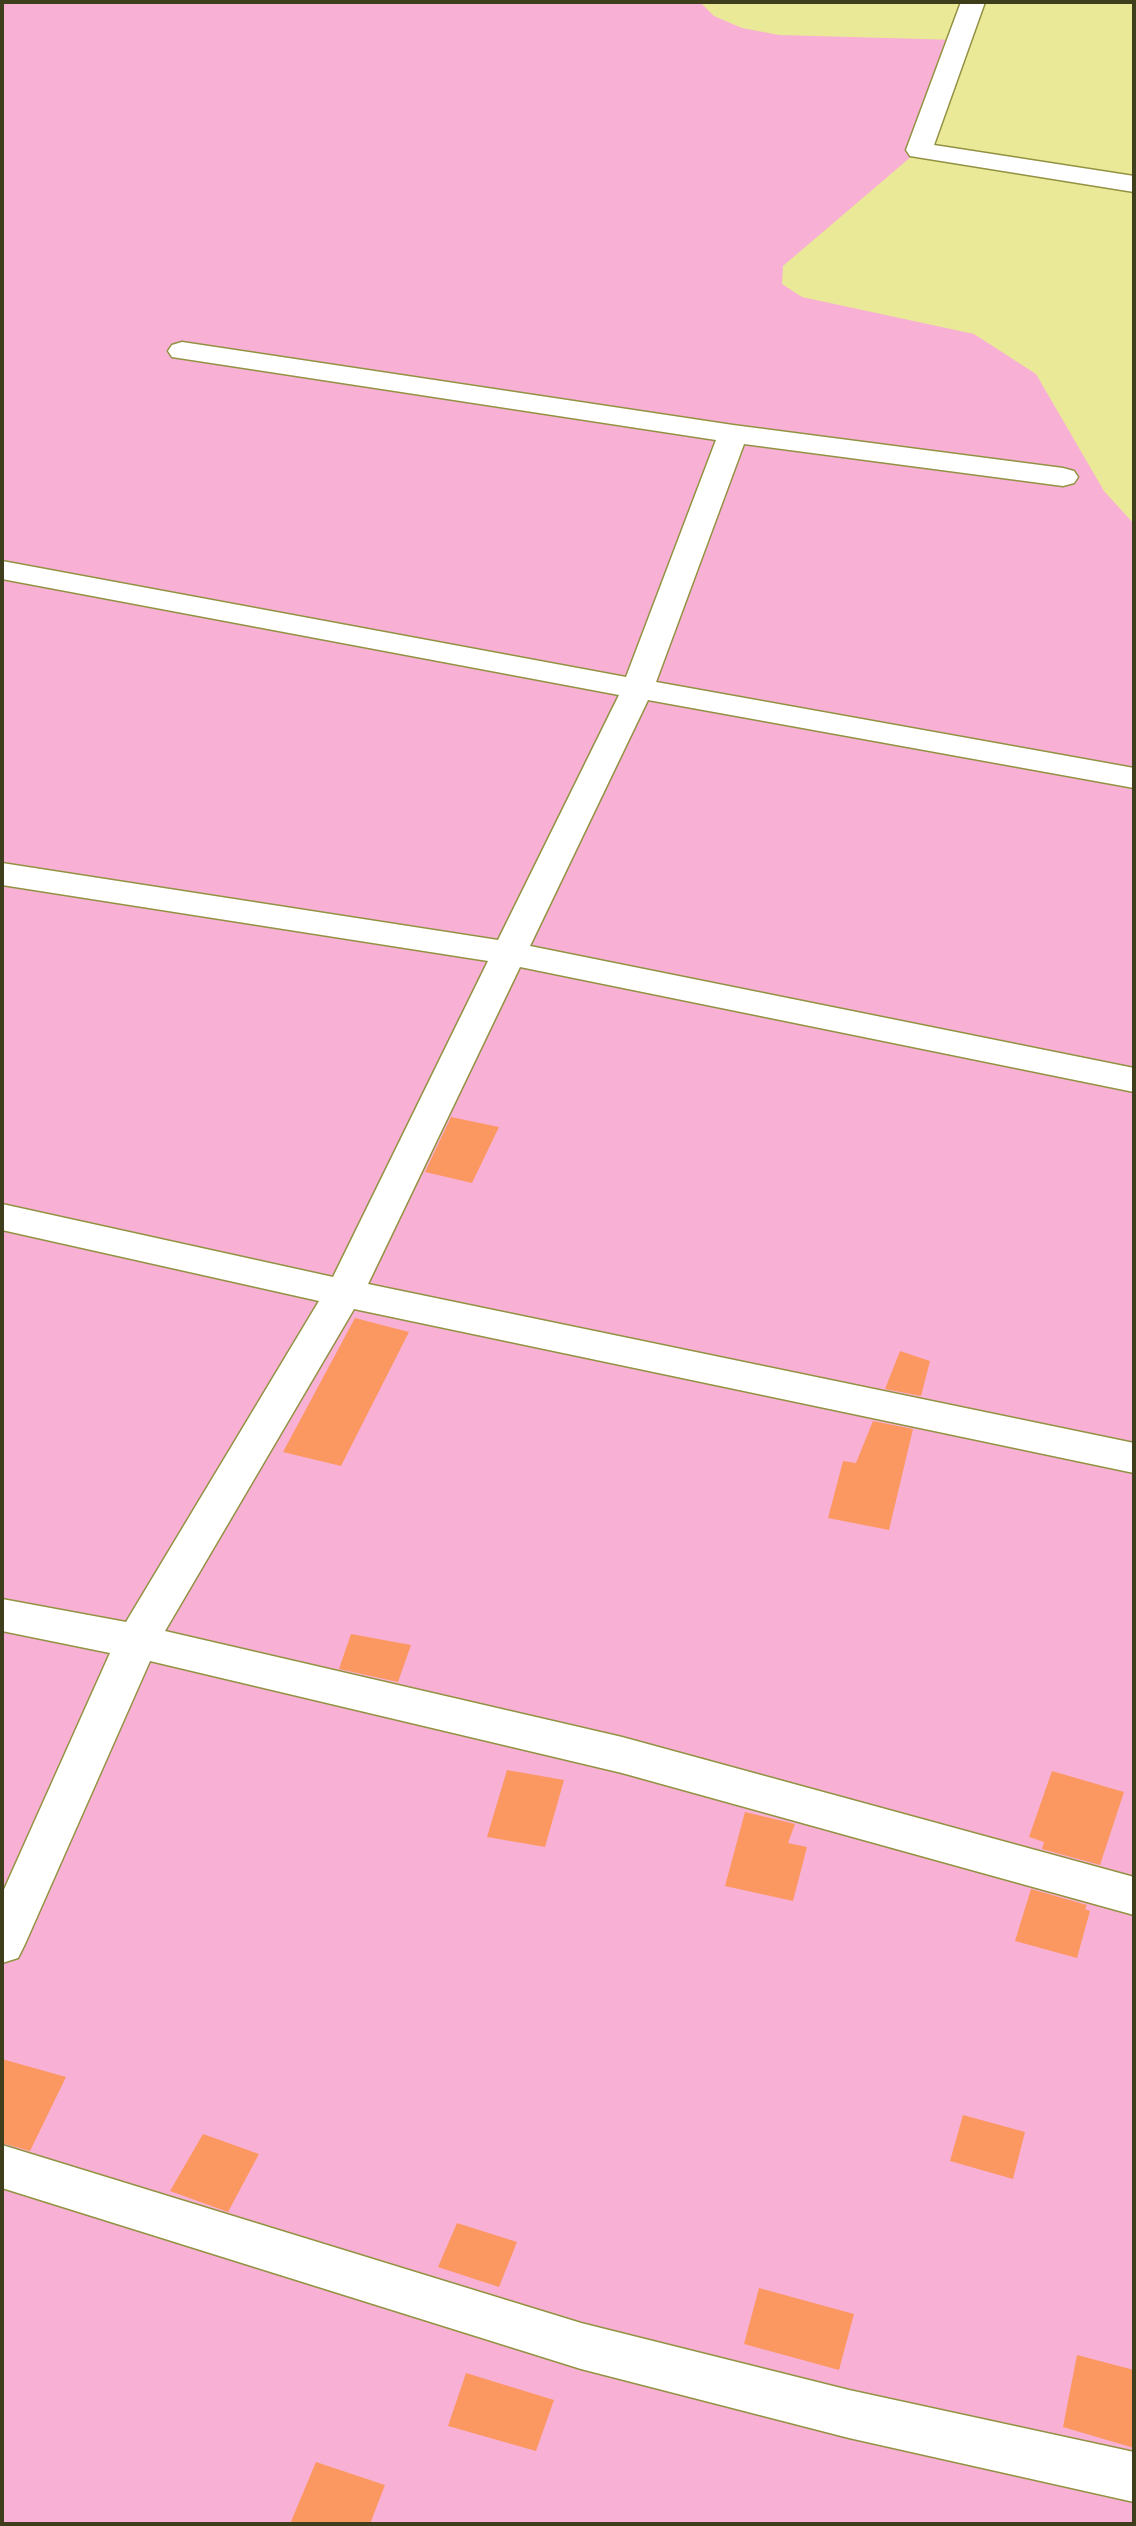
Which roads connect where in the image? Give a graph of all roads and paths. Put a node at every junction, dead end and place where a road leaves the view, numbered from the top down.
1 (973, 2) edge
2 (1134, 184) edge
3 (182, 351) dead end
4 (733, 434) junction
5 (1063, 477) dead end
6 (2, 570) edge
7 (638, 688) junction
8 (1134, 778) edge
9 (2, 874) edge
10 (509, 953) junction
11 (1134, 1080) edge
12 (2, 1217) edge
13 (344, 1293) junction
14 (1134, 1458) edge
15 (2, 1615) edge
16 (137, 1641) junction
17 (1134, 1896) edge
18 (2, 1944) edge
19 (2, 2166) edge
20 (1134, 2477) edge

1 - 2 lane
3 - 4 lane
4 - 5 lane
4 - 7 lane
6 - 7 lane
7 - 8 lane
7 - 10 lane
9 - 10 lane
10 - 11 lane
10 - 13 lane
12 - 13 lane
13 - 14 lane
13 - 16 lane
15 - 16 lane
16 - 17 lane
16 - 18 lane
19 - 20 lane

